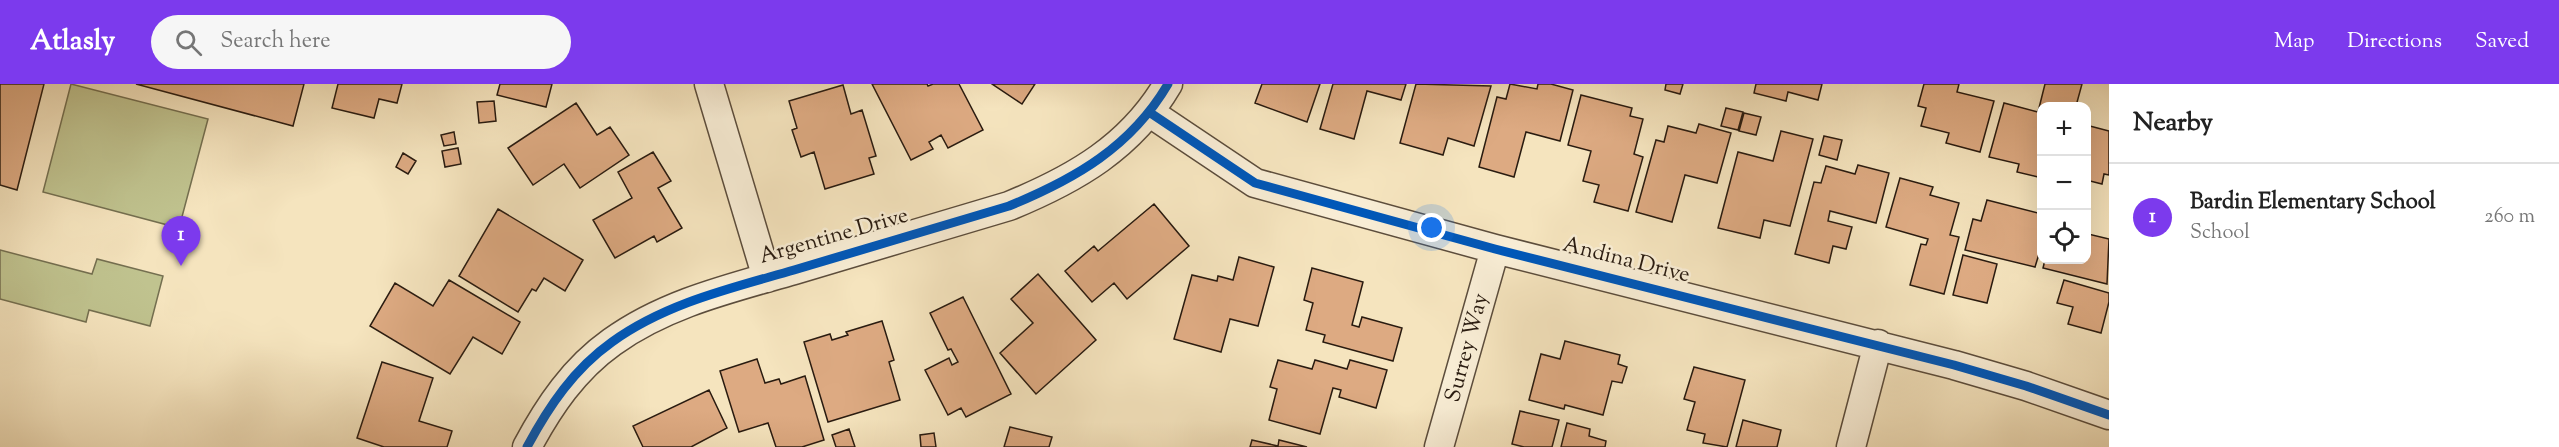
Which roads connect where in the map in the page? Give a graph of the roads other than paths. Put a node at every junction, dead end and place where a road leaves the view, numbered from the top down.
1 (709, 84) edge
2 (1168, 84) edge
3 (1149, 112) junction
4 (1496, 249) junction
5 (766, 278) junction
6 (1878, 344) junction
7 (2109, 415) edge
8 (527, 447) edge
9 (1439, 447) edge
10 (1851, 447) edge

1 - 5 street
2 - 3 street, Argentine Drive
3 - 4 street, Andina Drive
3 - 5 street, Argentine Drive
4 - 6 street, Andina Drive
4 - 9 street, Surrey Way
5 - 8 street, Argentine Drive
6 - 7 street, Andina Drive
6 - 10 street

